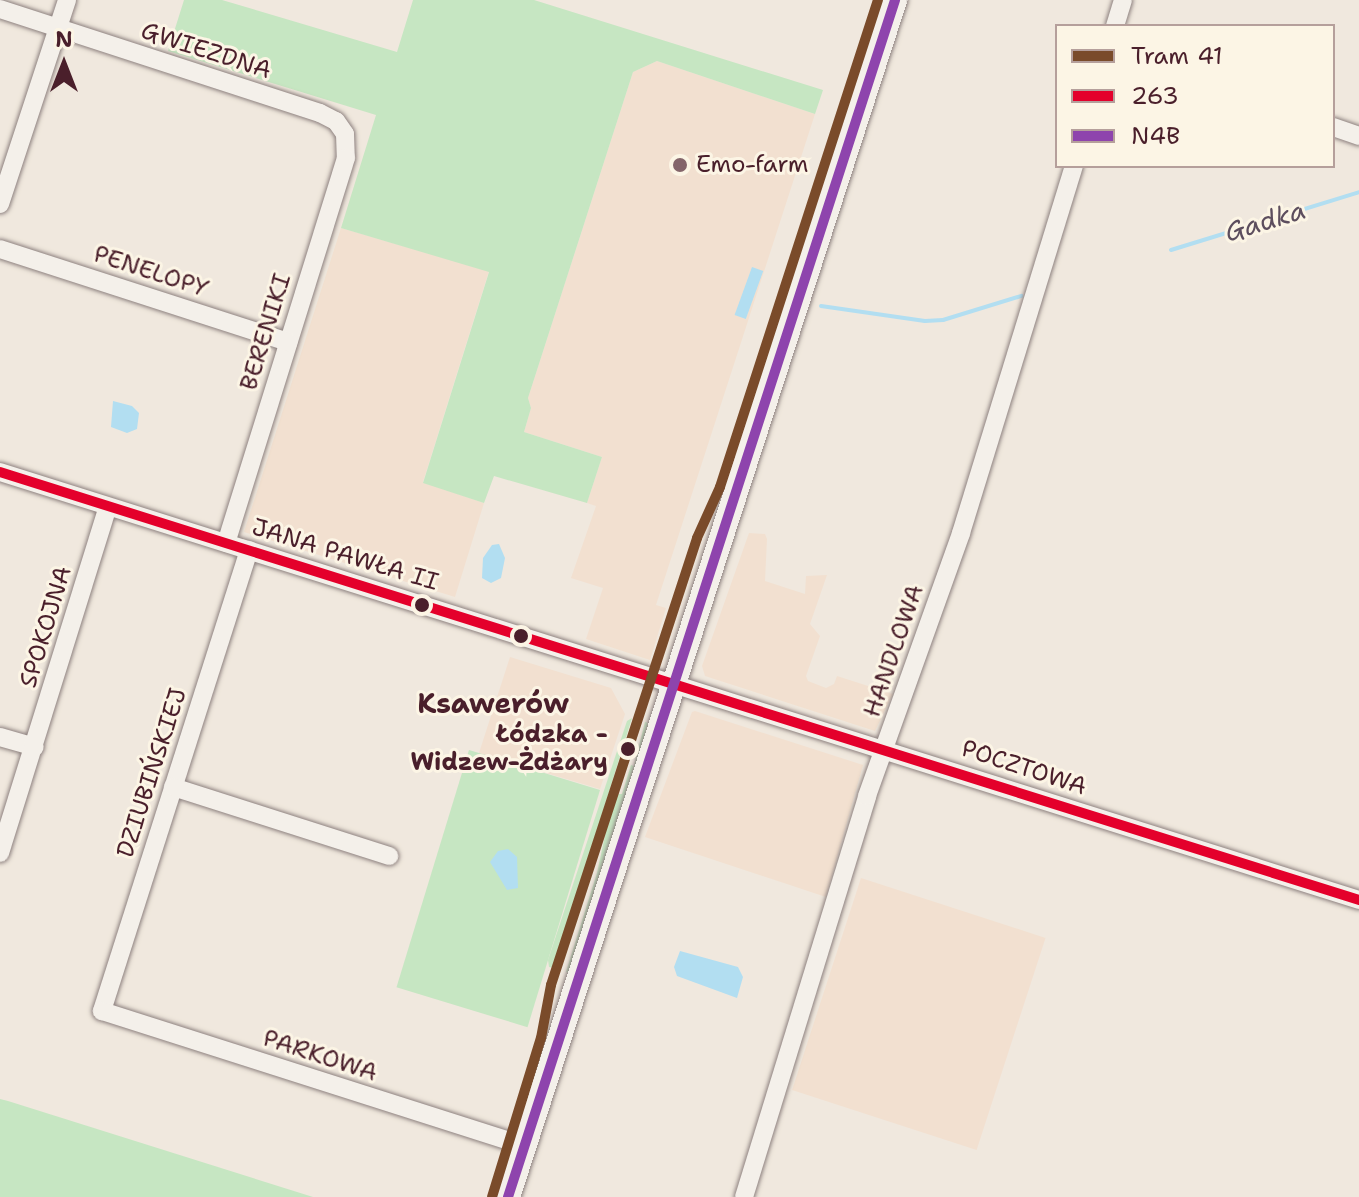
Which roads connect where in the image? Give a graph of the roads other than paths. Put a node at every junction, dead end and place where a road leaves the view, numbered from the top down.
1 (67, 0) edge
2 (895, 0) edge
3 (1123, 0) edge
4 (0, 9) edge
5 (1116, 24) edge
6 (57, 28) junction
7 (1335, 128) edge
8 (345, 134) joint
9 (1359, 136) edge
10 (1073, 168) edge
11 (0, 204) edge
12 (0, 249) edge
13 (288, 342) junction
14 (0, 472) edge
15 (108, 507) junction
16 (226, 543) junction
17 (249, 550) junction
18 (675, 684) junction
19 (0, 737) edge
20 (35, 747) junction
21 (884, 749) junction
22 (173, 787) junction
23 (0, 853) edge
24 (389, 856) dead end
25 (1359, 900) edge
26 (102, 1011) joint
27 (524, 1146) junction
28 (508, 1197) edge
29 (744, 1197) edge

1 - 6 street
2 - 18 main road
3 - 5 street
4 - 6 street, GWIEZDNA
6 - 8 street, GWIEZDNA
6 - 11 street
7 - 9 street
8 - 13 street, BERENIKI
10 - 21 street, HANDLOWA
12 - 13 street, PENELOPY
13 - 16 street, BERENIKI
14 - 15 street, JANA PAWŁA II
15 - 16 street, JANA PAWŁA II
15 - 20 street, SPOKOJNA
16 - 17 street, JANA PAWŁA II
17 - 18 street, JANA PAWŁA II
17 - 22 street, DZIUBIŃSKIEJ
18 - 21 street, POCZTOWA
18 - 27 main road
19 - 20 street
20 - 23 street, SPOKOJNA
21 - 25 street, POCZTOWA
21 - 29 street, HANDLOWA
22 - 24 street
22 - 26 street, DZIUBIŃSKIEJ
26 - 27 street, PARKOWA
27 - 28 main road

